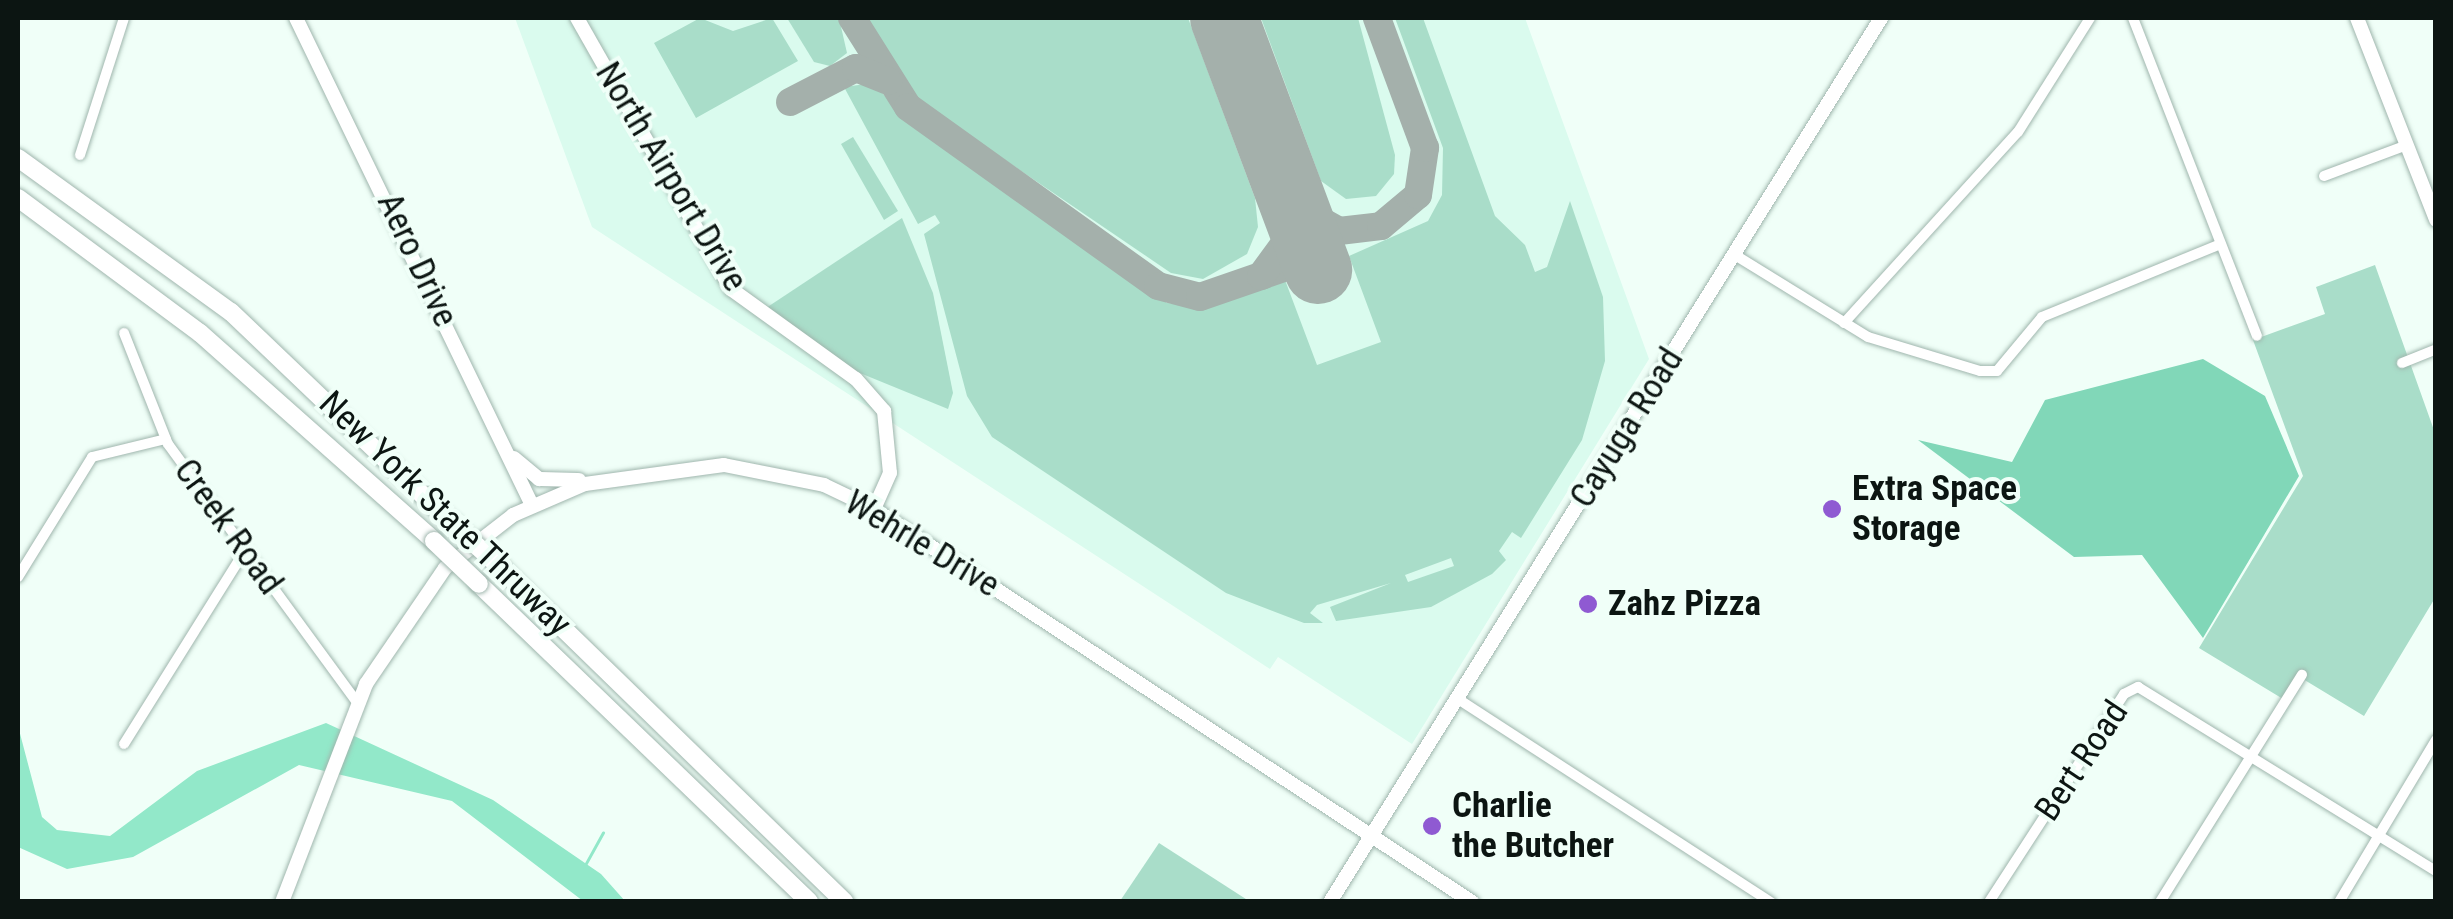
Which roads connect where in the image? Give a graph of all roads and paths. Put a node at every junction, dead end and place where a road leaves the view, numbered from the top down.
1 (124, 18) edge
2 (296, 18) edge
3 (576, 18) edge
4 (1881, 18) edge
5 (2090, 18) edge
6 (2134, 18) edge
7 (2357, 18) edge
8 (2407, 145) junction
9 (80, 154) dead end
10 (20, 160) edge
11 (2324, 176) dead end
12 (18, 198) edge
13 (2436, 220) edge
14 (2221, 244) junction
15 (1736, 254) junction
16 (1844, 324) junction
17 (124, 334) dead end
18 (2257, 336) dead end
19 (2436, 349) edge
20 (2402, 363) dead end
21 (166, 440) junction
22 (509, 454) junction
23 (604, 478) junction
24 (532, 505) junction
25 (874, 509) junction
26 (244, 552) junction
27 (18, 576) edge
28 (2302, 676) dead end
29 (1458, 699) junction
30 (358, 705) junction
31 (2436, 740) edge
32 (124, 744) dead end
33 (2252, 755) junction
34 (1372, 837) junction
35 (2382, 837) junction
36 (2436, 871) edge
37 (282, 902) edge
38 (809, 902) edge
39 (845, 902) edge
40 (1330, 902) edge
41 (1472, 902) edge
42 (1771, 902) edge
43 (1989, 902) edge
44 (2160, 902) edge
45 (2339, 902) edge

1 - 9 street
2 - 22 street, Aero Drive
3 - 25 street, North Airport Drive
4 - 15 street, Cayuga Road
5 - 16 street
6 - 14 street
7 - 8 street
8 - 11 street
8 - 13 street
10 - 39 highway, New York State Thruway, bridge
12 - 38 highway, New York State Thruway, bridge
14 - 16 street
14 - 18 street
15 - 16 street
15 - 29 street, Cayuga Road
17 - 21 street, Creek Road
19 - 20 street
21 - 26 street, Creek Road
21 - 27 street
22 - 23 street
22 - 24 street, Aero Drive
23 - 24 street, Wehrle Drive
23 - 25 street, Wehrle Drive
24 - 30 street, Wehrle Drive
25 - 34 street, Wehrle Drive
26 - 30 street, Creek Road
26 - 32 street
28 - 33 street
29 - 34 street, Cayuga Road
29 - 42 street
30 - 37 street, Wehrle Drive
31 - 35 street
33 - 35 street
33 - 43 street, Bert Road
33 - 44 street
34 - 40 street, Cayuga Road
34 - 41 street, Wehrle Drive
35 - 36 street
35 - 45 street

